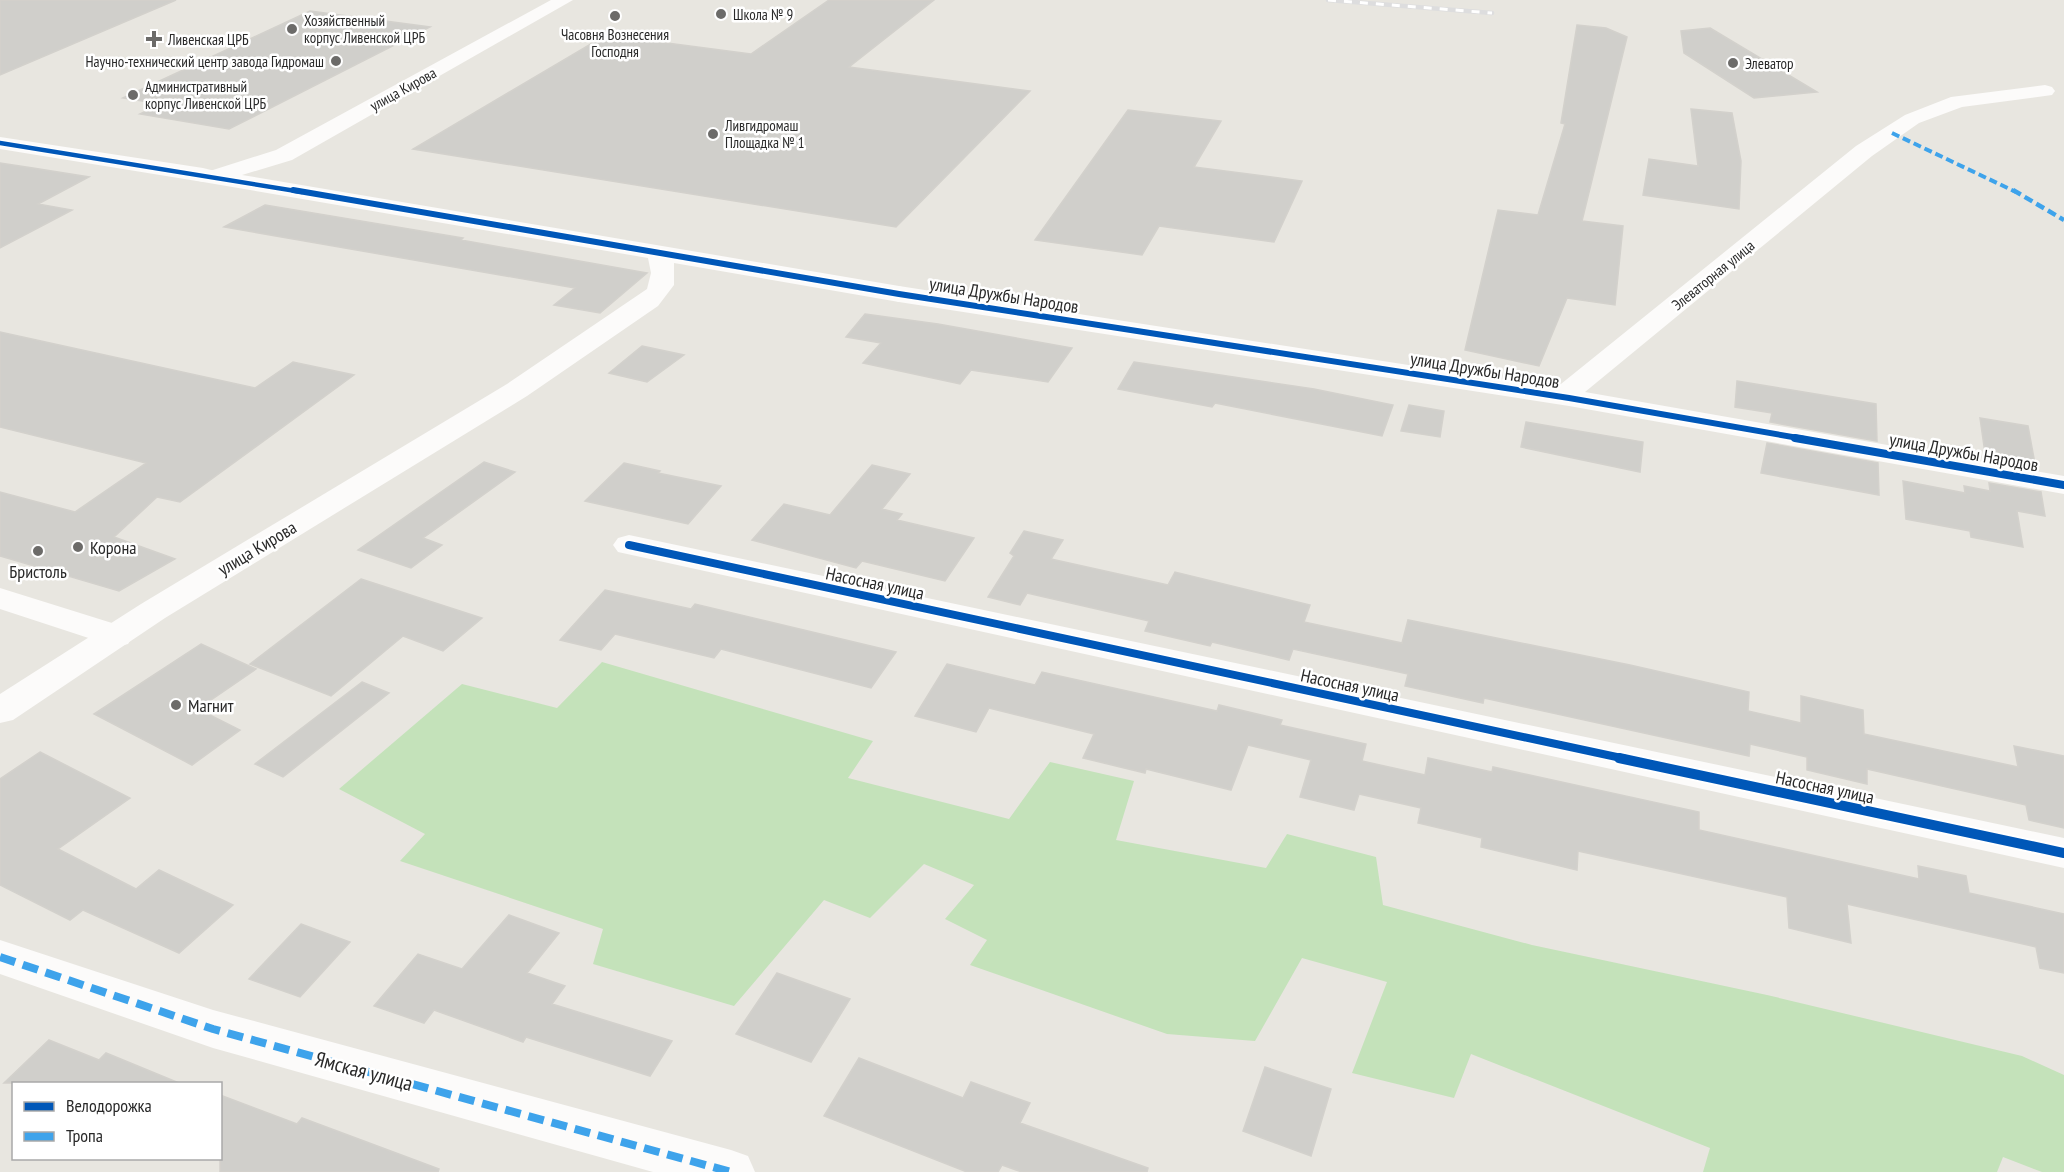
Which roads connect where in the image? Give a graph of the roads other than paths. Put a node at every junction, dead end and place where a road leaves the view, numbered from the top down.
1 (564, 0) edge
2 (2045, 91) dead end
3 (0, 143) edge
4 (284, 155) junction
5 (203, 175) junction
6 (280, 188) junction
7 (658, 254) junction
8 (748, 268) junction
9 (649, 301) junction
10 (1562, 397) junction
11 (2064, 484) edge
12 (630, 545) dead end
13 (0, 598) edge
14 (116, 636) junction
15 (0, 711) edge
16 (2064, 854) edge
17 (0, 957) edge
18 (731, 1172) edge

1 - 4 street, улица Кирова
2 - 10 street, Элеваторная улица
3 - 5 street
4 - 5 street, улица Кирова
4 - 6 street
5 - 6 street
6 - 7 street
7 - 8 street
7 - 9 street
8 - 9 street, улица Кирова
8 - 10 street, улица Дружбы Народов
9 - 14 street, улица Кирова
10 - 11 street, улица Дружбы Народов
12 - 16 street, Насосная улица
13 - 14 street
14 - 15 street, улица Кирова
17 - 18 street, Ямская улица

